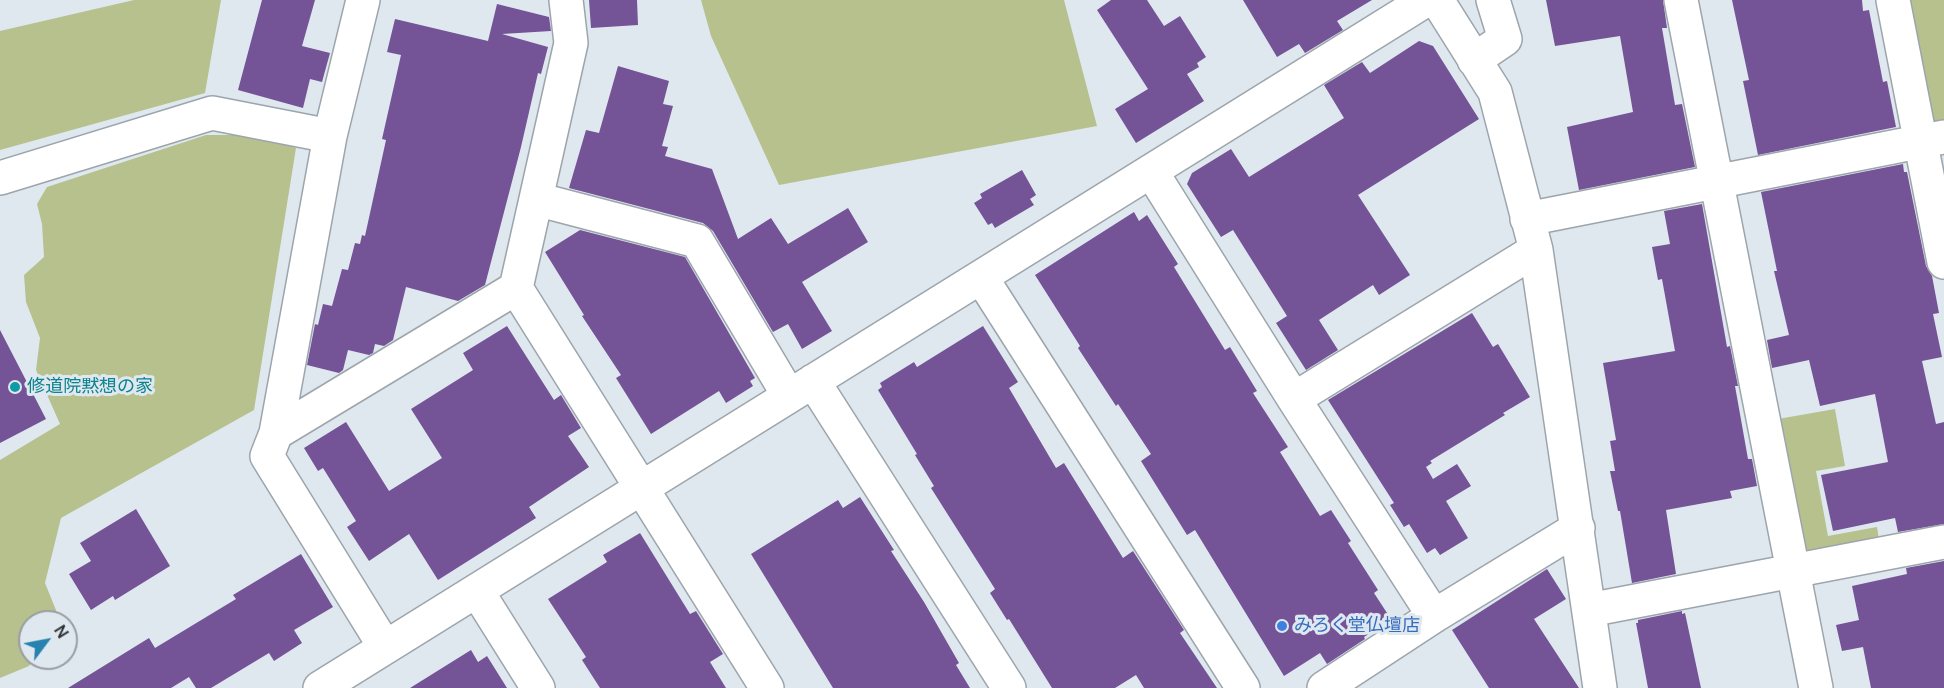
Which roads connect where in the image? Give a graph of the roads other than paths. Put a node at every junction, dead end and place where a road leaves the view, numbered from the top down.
1 (363, 0) edge
2 (566, 0) edge
3 (1426, 0) edge
4 (1437, 0) edge
5 (1493, 0) edge
6 (1681, 0) edge
7 (1893, 0) edge
8 (1474, 60) junction
9 (330, 136) junction
10 (1932, 139) edge
11 (1151, 171) junction
12 (0, 178) edge
13 (1717, 182) junction
14 (536, 199) junction
15 (1527, 219) junction
16 (1536, 250) junction
17 (1944, 262) edge
18 (981, 277) junction
19 (516, 288) junction
20 (801, 389) junction
21 (1294, 399) junction
22 (276, 433) junction
23 (641, 488) junction
24 (1578, 528) junction
25 (1944, 542) edge
26 (1794, 571) junction
27 (477, 591) junction
28 (1589, 610) junction
29 (1434, 616) junction
30 (385, 648) junction
31 (320, 688) edge
32 (538, 688) edge
33 (767, 688) edge
34 (1009, 688) edge
35 (1243, 688) edge
36 (1324, 688) edge
37 (1600, 688) edge
38 (1816, 688) edge

1 - 9 street
2 - 14 street
3 - 11 street
4 - 8 street
5 - 8 street
6 - 13 street
7 - 10 street
8 - 15 street
9 - 12 street
9 - 22 street
10 - 13 street
10 - 17 street
11 - 18 street
11 - 21 street
13 - 15 street
13 - 26 street
14 - 19 street
14 - 20 street
15 - 16 street
16 - 21 street
16 - 24 street
18 - 20 street
18 - 35 street
19 - 22 street
19 - 23 street
20 - 23 street
20 - 34 street
21 - 29 street
22 - 30 street
23 - 27 street
23 - 33 street
24 - 28 street
24 - 29 street
25 - 26 street
26 - 28 street
26 - 38 street
27 - 30 street
27 - 32 street
28 - 37 street
29 - 36 street
30 - 31 street

